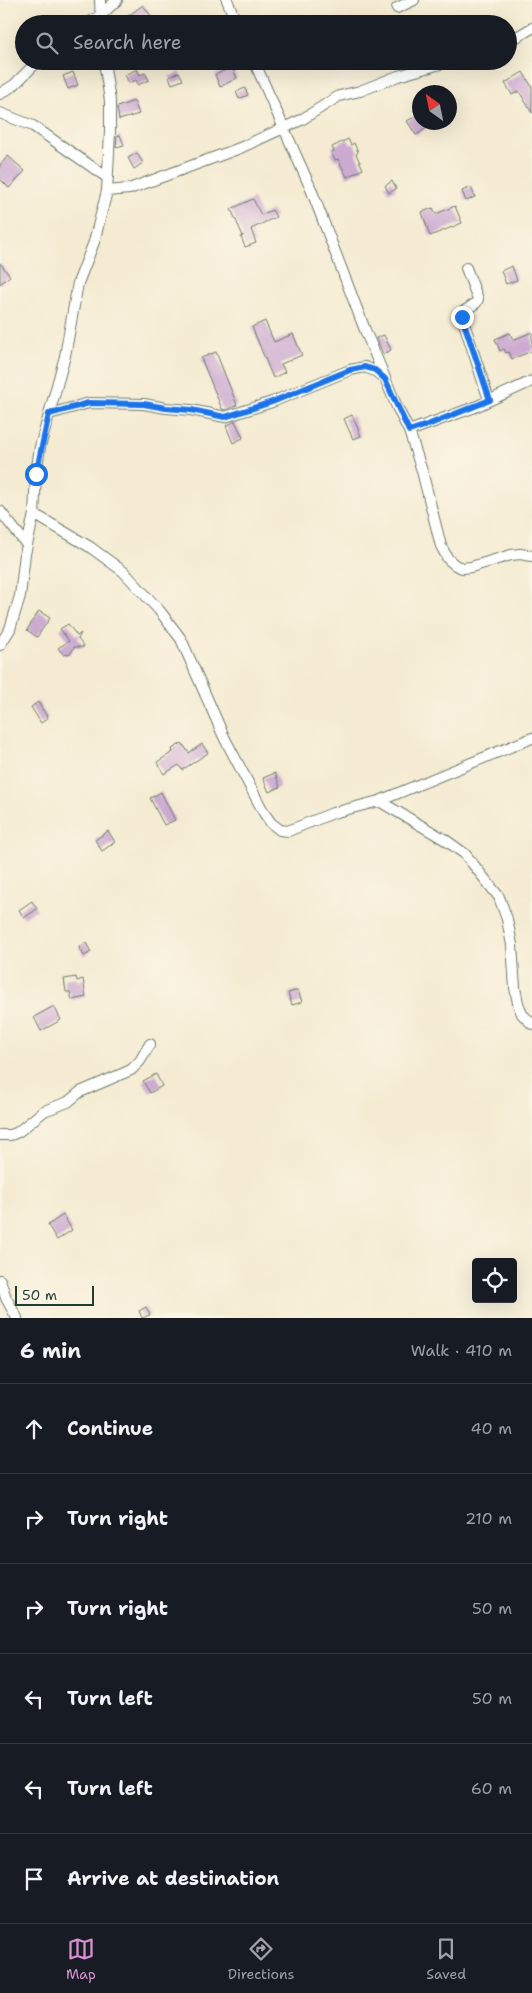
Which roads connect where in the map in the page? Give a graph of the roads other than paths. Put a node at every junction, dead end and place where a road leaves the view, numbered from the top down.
1 (100, 0) edge
2 (117, 0) edge
3 (227, 0) edge
4 (414, 0) edge
5 (397, 8) dead end
6 (101, 15) edge
7 (104, 15) edge
8 (233, 15) edge
9 (532, 28) edge
10 (517, 37) edge
11 (29, 70) edge
12 (105, 70) edge
13 (258, 70) edge
14 (419, 70) edge
15 (0, 94) edge
16 (0, 113) edge
17 (284, 129) junction
18 (108, 178) junction
19 (107, 191) junction
20 (466, 268) dead end
21 (385, 379) junction
22 (532, 381) edge
23 (490, 400) junction
24 (49, 414) junction
25 (409, 431) junction
26 (0, 511) edge
27 (34, 514) junction
28 (27, 545) junction
29 (532, 556) edge
30 (0, 645) edge
31 (532, 738) edge
32 (379, 801) junction
33 (532, 1024) edge
34 (150, 1044) dead end
35 (0, 1135) edge
36 (0, 1280) edge
37 (17, 1318) edge

1 - 6 street
2 - 7 street
3 - 8 street
4 - 5 street
9 - 10 street
11 - 15 street
12 - 18 street
13 - 17 street
14 - 17 street
16 - 18 street
17 - 19 street
17 - 21 street
18 - 19 street
19 - 24 street
20 - 23 street
21 - 24 street
21 - 25 street
22 - 23 street
23 - 25 street
24 - 27 street
25 - 29 street
26 - 28 street
27 - 28 street
27 - 32 street
28 - 30 street
31 - 32 street
32 - 33 street
34 - 35 street
36 - 37 street

